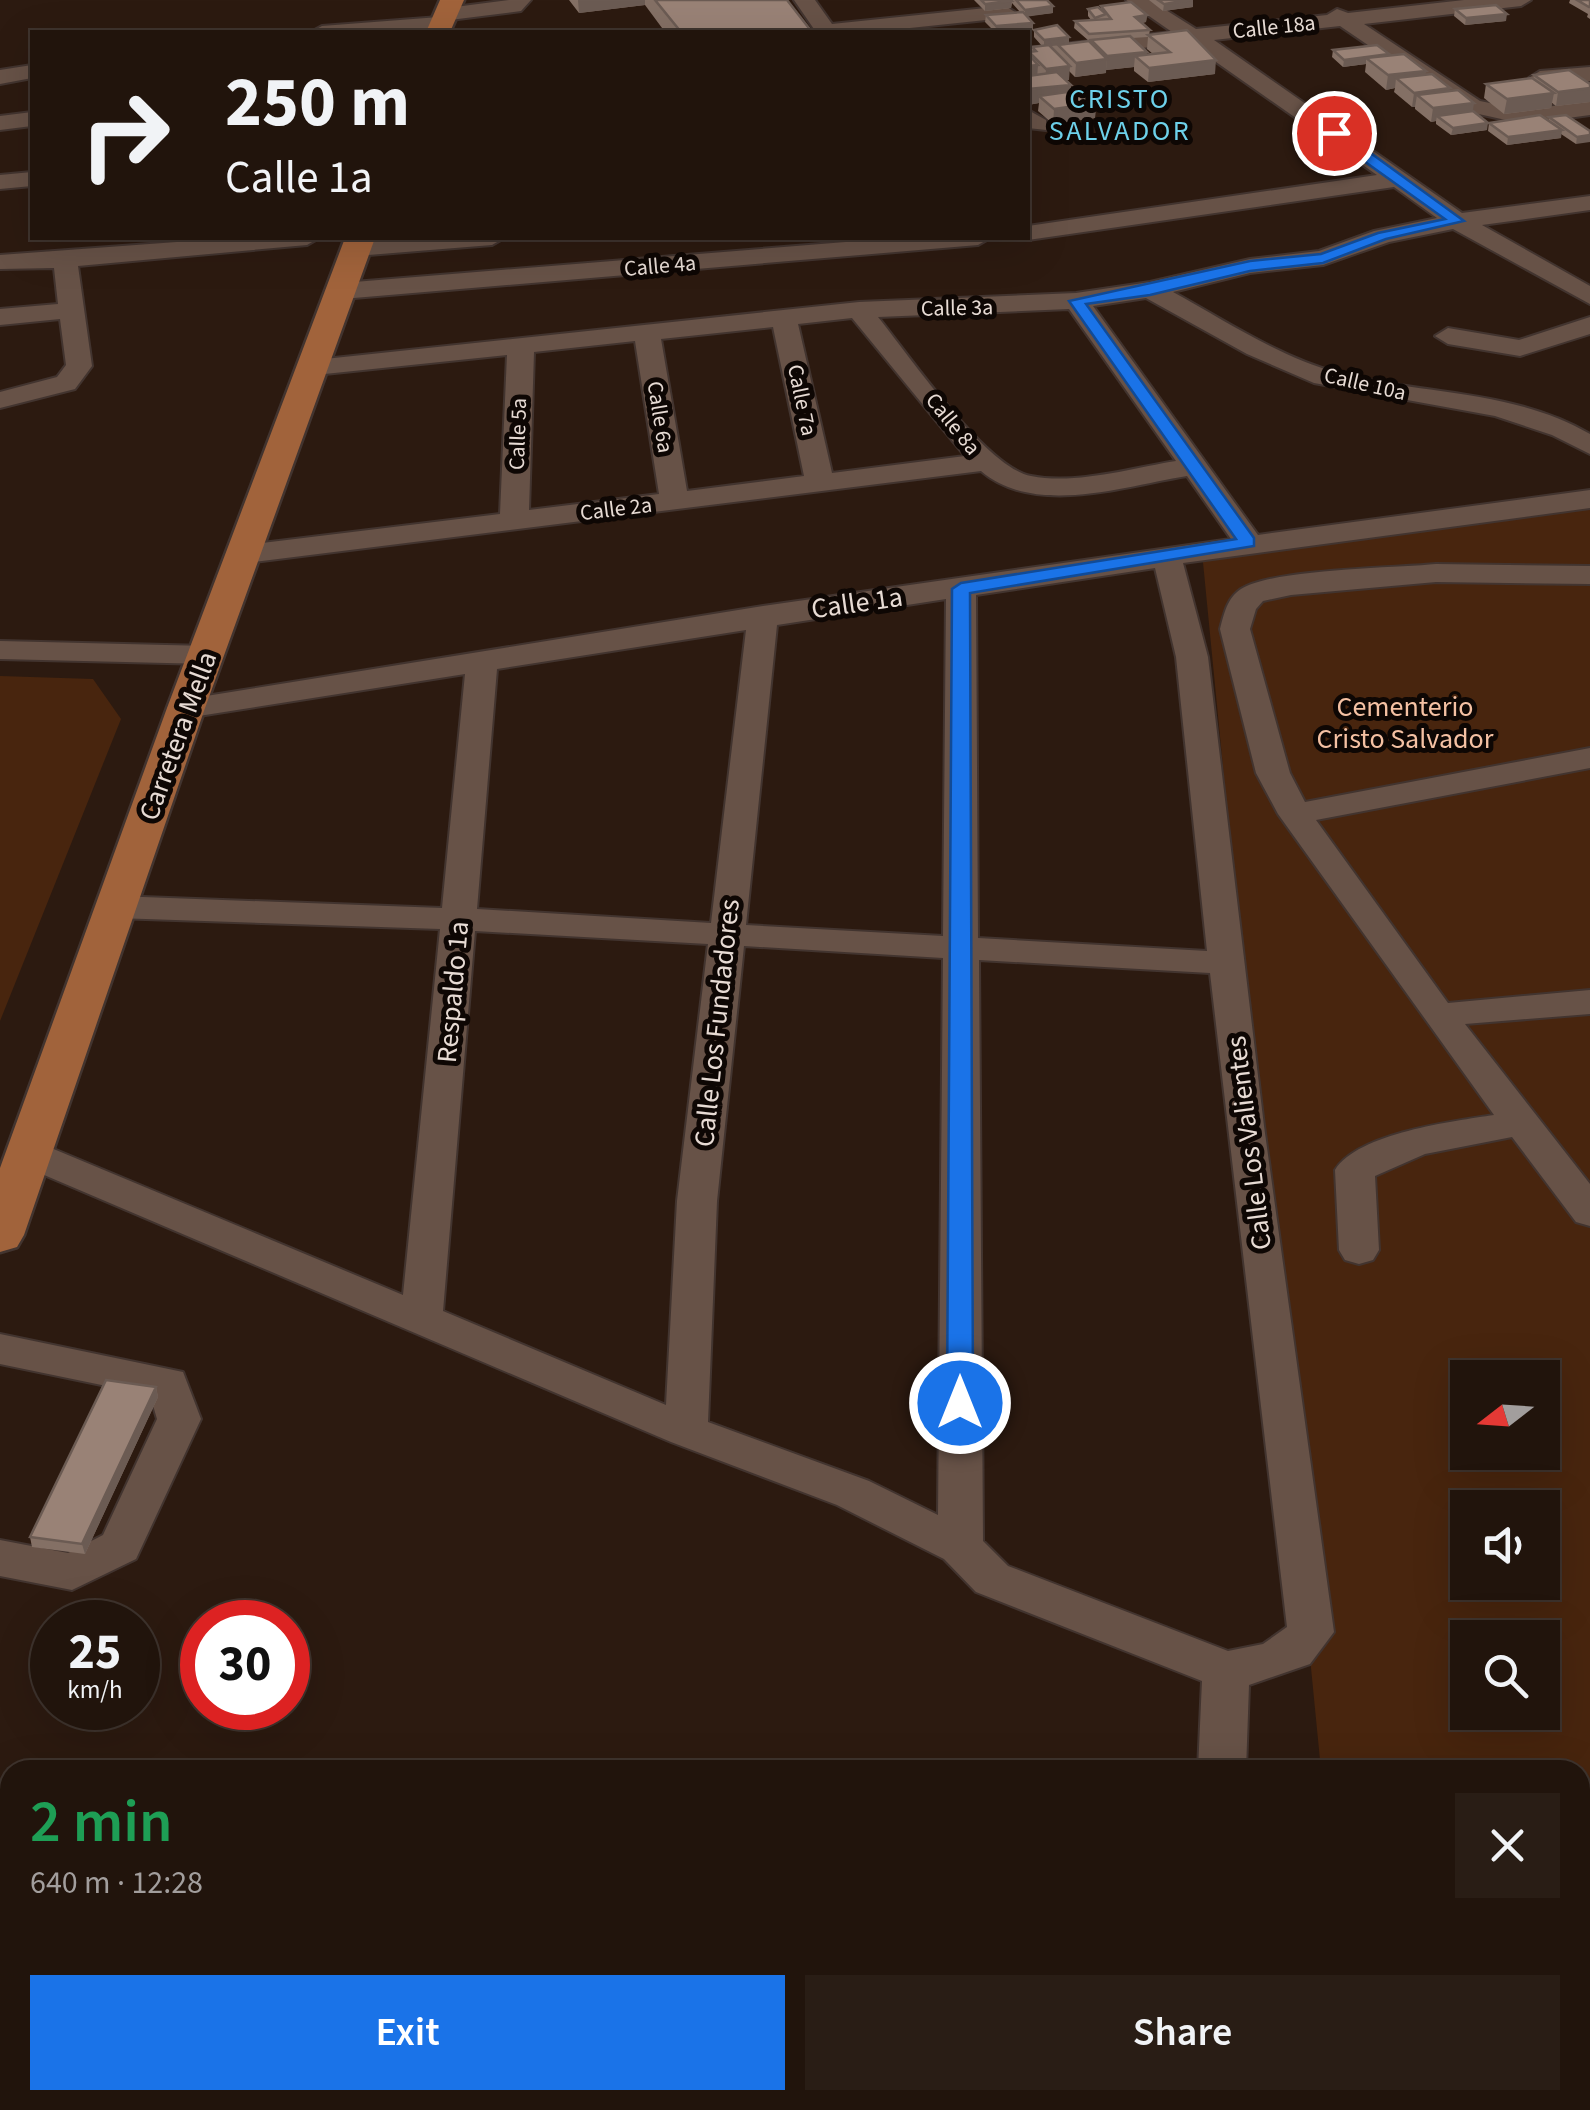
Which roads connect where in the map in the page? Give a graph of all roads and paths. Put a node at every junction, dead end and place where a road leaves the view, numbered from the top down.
1 (521, 0) edge
2 (804, 0) edge
3 (1136, 0) edge
4 (1312, 0) edge
5 (1520, 0) edge
6 (376, 3) dead end
7 (1005, 12) edge
8 (444, 17) edge
9 (1345, 20) junction
10 (362, 27) junction
11 (338, 30) edge
12 (826, 30) edge
13 (845, 30) edge
14 (1188, 36) junction
15 (1030, 54) edge
16 (30, 72) edge
17 (1590, 74) edge
18 (0, 77) edge
19 (1540, 78) edge
20 (1590, 108) edge
21 (30, 119) edge
22 (0, 123) edge
23 (1, 178) edge
24 (30, 178) edge
25 (1398, 178) junction
26 (1590, 204) edge
27 (1457, 221) junction
28 (1030, 233) edge
29 (285, 240) edge
30 (438, 240) edge
31 (954, 240) edge
32 (358, 243) edge
33 (65, 260) junction
34 (0, 262) edge
35 (1150, 290) junction
36 (342, 291) junction
37 (1590, 296) edge
38 (1076, 301) junction
39 (72, 310) junction
40 (859, 310) junction
41 (0, 317) edge
42 (784, 318) junction
43 (1590, 325) edge
44 (647, 334) junction
45 (1448, 336) dead end
46 (521, 346) junction
47 (315, 367) junction
48 (1, 399) edge
49 (1590, 446) edge
50 (984, 462) junction
51 (1194, 467) junction
52 (820, 483) junction
53 (1590, 499) edge
54 (674, 501) junction
55 (514, 522) junction
56 (1248, 542) junction
57 (246, 554) junction
58 (1167, 558) junction
59 (1590, 575) edge
60 (961, 589) junction
61 (763, 616) junction
62 (0, 650) edge
63 (208, 655) junction
64 (482, 663) junction
65 (186, 708) junction
66 (1590, 758) edge
67 (1295, 814) junction
68 (116, 907) junction
69 (459, 920) junction
70 (727, 935) junction
71 (962, 948) junction
72 (1229, 964) junction
73 (1590, 1002) edge
74 (1438, 1016) junction
75 (1521, 1122) junction
76 (30, 1154) junction
77 (1590, 1212) edge
78 (0, 1235) edge
79 (1359, 1250) dead end
80 (421, 1320) junction
81 (0, 1349) edge
82 (686, 1431) junction
83 (960, 1547) junction
84 (0, 1558) edge
85 (1226, 1670) junction
86 (1222, 1760) edge

1 - 8 street
2 - 12 street
3 - 14 street
4 - 9 street
5 - 9 street, Calle 18a
6 - 10 street
7 - 13 street
8 - 10 street
9 - 14 street, Calle 18a
9 - 20 street
10 - 11 street
14 - 15 street, Calle 18a
14 - 25 street
16 - 18 street
17 - 19 street
21 - 22 street
23 - 24 street
25 - 27 street
25 - 28 street
26 - 27 street, Calle 3a
27 - 35 street, Calle 3a
27 - 37 street
29 - 33 street
30 - 32 street
31 - 36 street, Calle 4a
32 - 36 main road, Carretera Mella
33 - 34 street
33 - 39 street
35 - 38 street, Calle 3a
35 - 49 street, Calle 10a
36 - 47 main road, Carretera Mella
38 - 40 street, Calle 3a
38 - 51 street
39 - 41 street
39 - 48 street
40 - 42 street, Calle 3a
40 - 50 street, Calle 8a
42 - 44 street, Calle 3a
42 - 52 street, Calle 7a
43 - 45 street
44 - 46 street, Calle 3a
44 - 54 street, Calle 6a
46 - 47 street, Calle 3a
46 - 55 street, Calle 5a
47 - 57 main road, Carretera Mella
50 - 51 street, Calle 8a
50 - 52 street, Calle 2a
51 - 56 street
52 - 54 street, Calle 2a
53 - 56 street, Calle 1a
54 - 55 street, Calle 2a
55 - 57 street, Calle 2a
56 - 58 street, Calle 1a
57 - 63 main road, Carretera Mella
58 - 60 street, Calle 1a
58 - 72 street, Calle Los Valientes
59 - 67 street
60 - 61 street, Calle 1a
60 - 71 street
61 - 64 street, Calle 1a
61 - 70 street, Calle Los Fundadores
62 - 63 street
63 - 65 main road, Carretera Mella
64 - 65 street, Calle 1a
64 - 69 street, Respaldo 1a
65 - 68 main road, Carretera Mella
66 - 67 street
67 - 74 street
68 - 69 street
68 - 76 main road, Carretera Mella
69 - 70 street
69 - 80 street, Respaldo 1a
70 - 71 street
70 - 82 street, Calle Los Fundadores
71 - 72 street
71 - 83 street
72 - 85 street, Calle Los Valientes
73 - 74 street
74 - 75 street
75 - 77 street
75 - 79 street
76 - 78 main road, Carretera Mella
76 - 80 street
80 - 82 street
81 - 84 street
82 - 83 street
83 - 85 street
85 - 86 street

